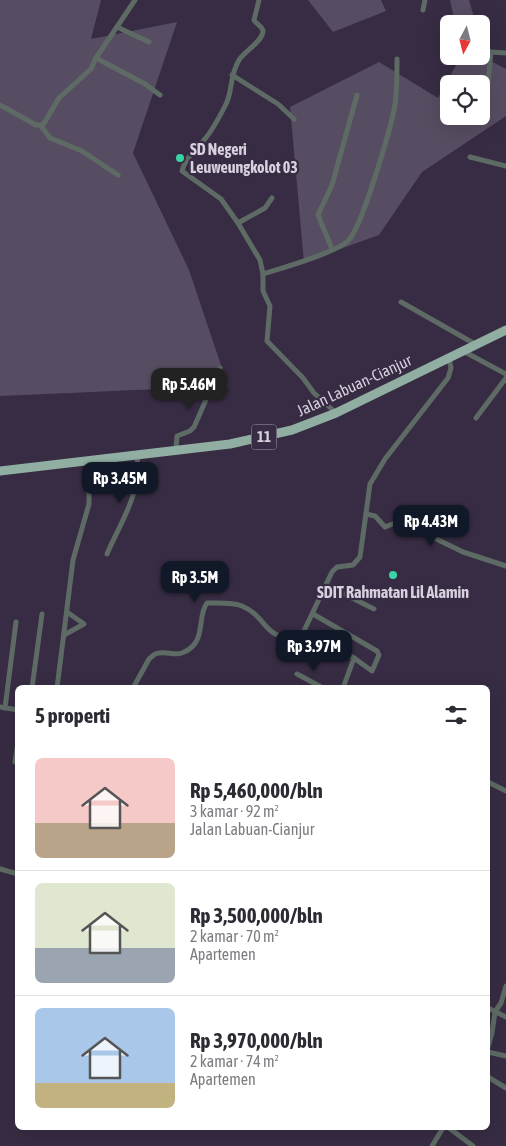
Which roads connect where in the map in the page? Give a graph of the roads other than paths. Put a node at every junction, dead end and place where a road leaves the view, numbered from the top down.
1 (135, 0) edge
2 (259, 0) edge
3 (425, 0) edge
4 (423, 10) dead end
5 (117, 27) junction
6 (149, 42) dead end
7 (492, 52) joint
8 (506, 53) edge
9 (96, 58) junction
10 (397, 59) dead end
11 (232, 75) junction
12 (489, 75) edge
13 (160, 95) dead end
14 (357, 95) dead end
15 (0, 105) edge
16 (294, 119) dead end
17 (41, 126) junction
18 (470, 156) dead end
19 (506, 166) edge
20 (118, 174) dead end
21 (272, 198) dead end
22 (238, 223) junction
23 (332, 249) junction
24 (263, 274) junction
25 (401, 302) dead end
26 (506, 330) edge
27 (475, 344) junction
28 (463, 351) junction
29 (449, 356) junction
30 (220, 368) dead end
31 (506, 374) edge
32 (506, 378) edge
33 (336, 413) junction
34 (476, 418) dead end
35 (176, 449) junction
36 (137, 454) junction
37 (89, 460) junction
38 (0, 471) edge
39 (366, 514) junction
40 (107, 554) dead end
41 (506, 566) edge
42 (326, 585) junction
43 (374, 609) dead end
44 (67, 612) junction
45 (42, 614) dead end
46 (313, 614) junction
47 (16, 622) dead end
48 (64, 636) junction
49 (301, 637) junction
50 (354, 658) junction
51 (297, 674) dead end
52 (32, 685) edge
53 (57, 685) edge
54 (135, 685) edge
55 (317, 685) edge
56 (344, 685) edge
57 (2, 708) edge
58 (15, 710) edge
59 (490, 783) edge
60 (506, 791) edge
61 (0, 869) edge
62 (15, 873) edge
63 (506, 986) edge
64 (490, 1009) edge
65 (495, 1012) junction
66 (506, 1017) edge
67 (490, 1040) edge
68 (490, 1052) edge
69 (506, 1056) edge
70 (490, 1079) edge
71 (506, 1088) edge
72 (442, 1130) edge
73 (451, 1130) edge
74 (432, 1146) edge
75 (472, 1146) edge

1 - 5 street
2 - 11 street
3 - 4 street
5 - 6 street
5 - 9 street
7 - 8 street
7 - 12 street
9 - 13 street
9 - 17 street
10 - 23 street
11 - 16 street
11 - 22 street
14 - 23 street
15 - 17 street
17 - 20 street
18 - 19 street
21 - 22 street
22 - 24 street
23 - 24 street
24 - 33 street
25 - 27 street
26 - 27 highway, Jalan Labuan-Cianjur / 11
27 - 28 highway, Jalan Labuan-Cianjur / 11
28 - 29 highway, Jalan Labuan-Cianjur / 11
28 - 31 street
29 - 33 highway, Jalan Labuan-Cianjur / 11
29 - 39 street
30 - 35 street
32 - 34 street
33 - 35 highway, Jalan Labuan-Cianjur / 11
35 - 36 highway, Jalan Labuan-Cianjur / 11
36 - 37 highway, Jalan Labuan-Cianjur / 11
36 - 40 street
37 - 38 highway, Jalan Labuan-Cianjur / 11
37 - 44 street
39 - 41 street
39 - 42 street
42 - 43 street
42 - 46 street
44 - 48 street
44 - 48 street
45 - 52 street
46 - 49 street
46 - 50 street
47 - 57 street
48 - 53 street
49 - 50 street
49 - 54 street
50 - 56 street
51 - 55 street
57 - 58 street
59 - 60 street
61 - 62 street
63 - 65 street
64 - 65 street
65 - 66 street
65 - 67 street
68 - 69 street
70 - 71 street
72 - 74 street
73 - 75 street

